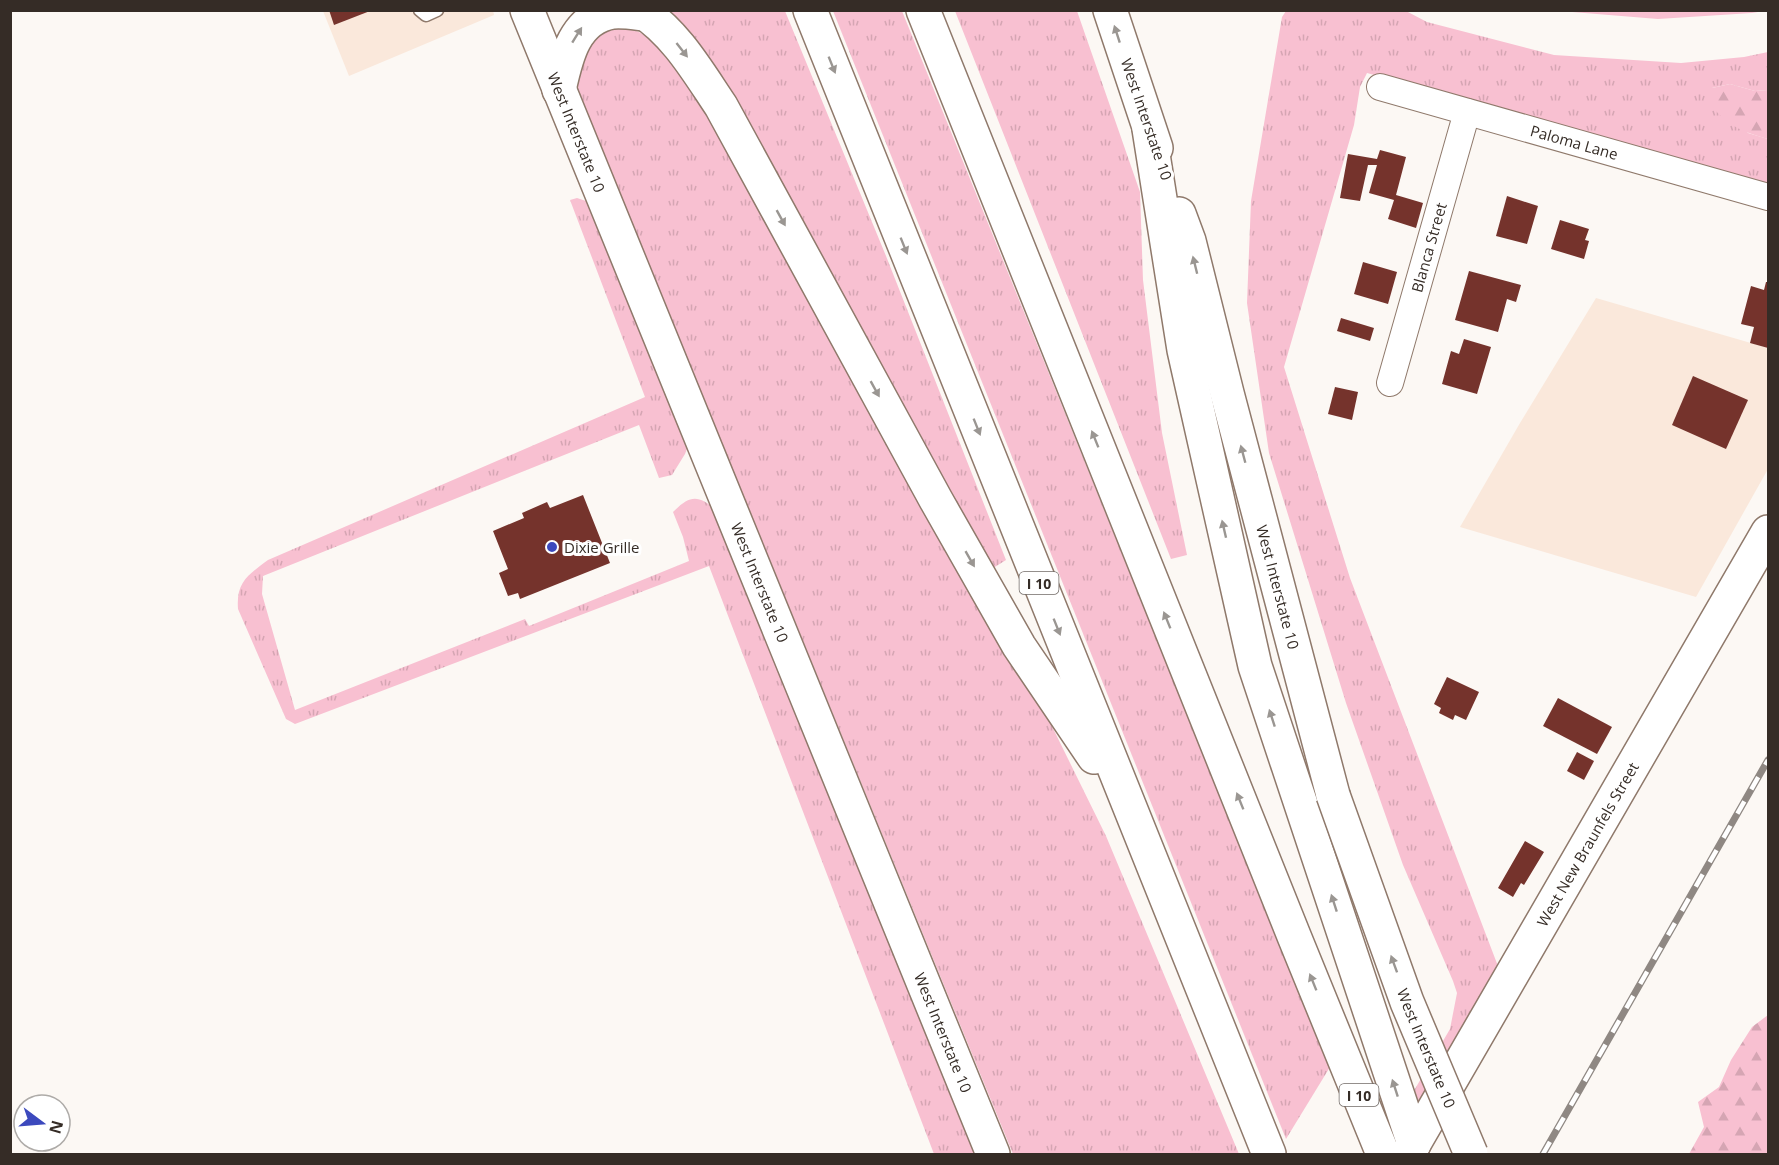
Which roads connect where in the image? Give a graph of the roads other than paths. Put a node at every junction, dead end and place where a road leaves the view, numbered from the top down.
1 (420, 10) edge
2 (437, 10) edge
3 (527, 10) edge
4 (810, 10) edge
5 (923, 10) edge
6 (1110, 10) edge
7 (642, 12) edge
8 (1380, 87) dead end
9 (559, 90) junction
10 (1467, 112) junction
11 (1149, 129) junction
12 (1768, 197) edge
13 (1390, 383) dead end
14 (1768, 532) edge
15 (1131, 812) junction
16 (1411, 1149) edge
17 (993, 1155) edge
18 (1269, 1155) edge
19 (1383, 1155) edge
20 (1471, 1155) edge

1 - 2 lane
3 - 9 main road, West Interstate 10
4 -> 15 main road, I 10
19 -> 5 main road, I 10
11 -> 6 main road, West Interstate 10
9 -> 7 main road
7 -> 15 main road
8 - 10 street, Paloma Lane
9 - 17 main road, West Interstate 10
10 - 12 street, Paloma Lane
10 - 13 street, Blanca Street
16 -> 11 main road
20 -> 11 main road, West Interstate 10, bridge
14 - 16 main road, West New Braunfels Street
15 - 18 main road, I 10

